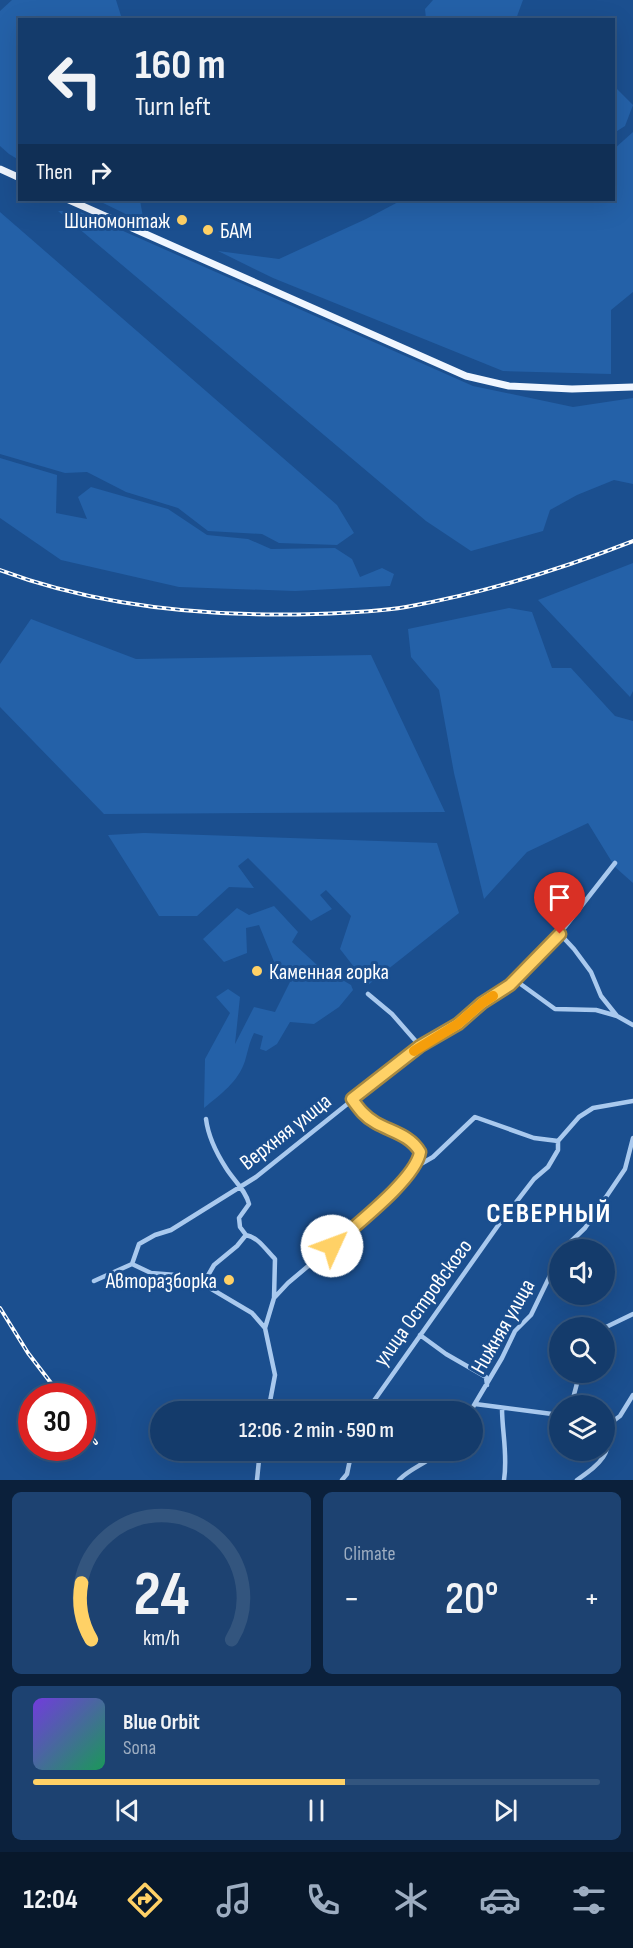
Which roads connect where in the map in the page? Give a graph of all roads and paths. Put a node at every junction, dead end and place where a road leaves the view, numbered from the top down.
1 (0, 169) edge
2 (18, 177) edge
3 (71, 201) edge
4 (633, 387) edge
5 (615, 863) dead end
6 (560, 934) junction
7 (516, 980) junction
8 (368, 994) dead end
9 (616, 1016) junction
10 (633, 1025) edge
11 (420, 1046) junction
12 (352, 1099) junction
13 (633, 1101) edge
14 (206, 1119) dead end
15 (633, 1138) edge
16 (558, 1142) junction
17 (414, 1168) junction
18 (240, 1186) junction
19 (246, 1234) junction
20 (574, 1239) edge
21 (132, 1264) junction
22 (549, 1278) edge
23 (94, 1281) dead end
24 (203, 1284) junction
25 (274, 1298) junction
26 (633, 1314) edge
27 (615, 1323) edge
28 (265, 1328) junction
29 (420, 1335) junction
30 (487, 1385) junction
31 (633, 1395) edge
32 (270, 1401) edge
33 (374, 1401) edge
34 (478, 1401) edge
35 (483, 1405) edge
36 (502, 1408) junction
37 (549, 1413) edge
38 (615, 1419) edge
39 (259, 1461) edge
40 (350, 1461) edge
41 (427, 1461) edge
42 (599, 1461) edge
43 (257, 1480) edge
44 (342, 1480) edge
45 (399, 1480) edge
46 (504, 1480) edge
47 (578, 1480) edge

1 - 2 main road
3 - 4 main road
5 - 6 street, Верхняя улица
6 - 7 street, Верхняя улица
6 - 9 street
7 - 9 street
7 - 11 street, Верхняя улица
8 - 11 street
9 - 10 street
11 - 12 street, Верхняя улица
12 - 17 street
12 - 18 street, Верхняя улица
13 - 16 street, улица Островского
14 - 18 street
15 - 20 street
16 - 17 street
16 - 29 street, улица Островского
17 - 25 street
18 - 19 street
18 - 21 street, Верхняя улица
19 - 24 street
19 - 25 street
21 - 23 street
21 - 24 street
22 - 30 street, Нижняя улица
24 - 28 street
25 - 28 street
26 - 27 street
28 - 32 street
29 - 30 street
29 - 33 street, улица Островского
30 - 34 street, Нижняя улица
31 - 38 street
35 - 36 street
36 - 37 street
36 - 46 street
39 - 43 street
40 - 44 street
41 - 45 street
42 - 47 street

